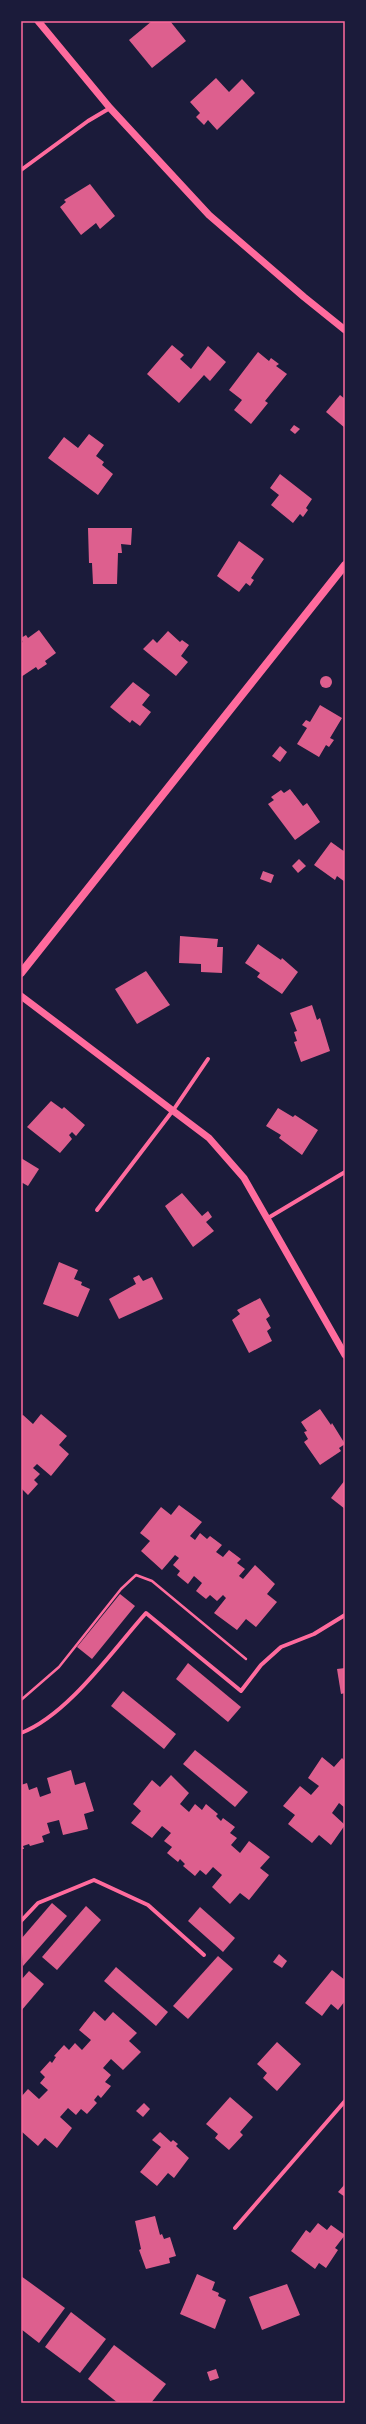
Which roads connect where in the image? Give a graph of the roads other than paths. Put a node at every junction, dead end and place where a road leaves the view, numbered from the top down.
1 (38, 21) edge
2 (110, 108) junction
3 (21, 170) edge
4 (345, 330) edge
5 (345, 565) edge
6 (21, 973) edge
7 (21, 996) edge
8 (208, 1059) dead end
9 (174, 1109) junction
10 (345, 1172) edge
11 (97, 1210) dead end
12 (268, 1218) junction
13 (345, 1355) edge
14 (345, 1615) edge
15 (21, 1733) edge
16 (21, 1921) edge
17 (204, 1955) dead end
18 (345, 2101) edge
19 (235, 2228) dead end

1 - 2 street
2 - 3 street
2 - 4 street
5 - 6 main road
7 - 9 street
8 - 9 street
9 - 11 street
9 - 12 street
10 - 12 street
12 - 13 street
14 - 15 street
16 - 17 street
18 - 19 street

